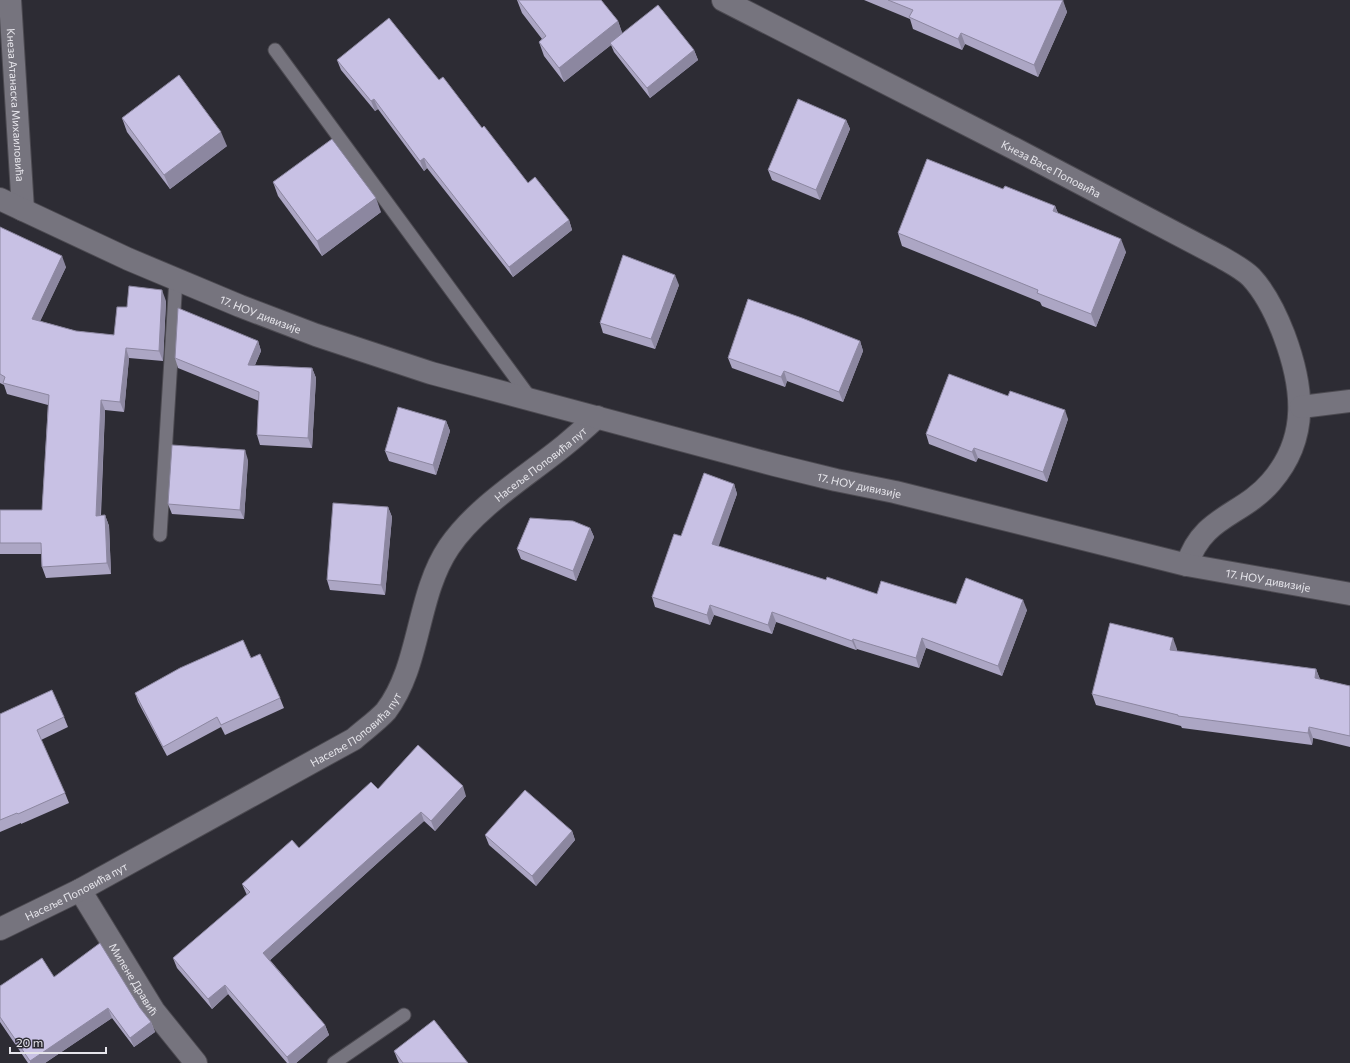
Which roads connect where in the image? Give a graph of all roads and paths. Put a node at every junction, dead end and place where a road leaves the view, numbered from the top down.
1 (10, 0) edge
2 (723, 0) edge
3 (275, 50) dead end
4 (0, 199) edge
5 (23, 210) junction
6 (176, 279) junction
7 (532, 401) junction
8 (1350, 401) edge
9 (1301, 407) junction
10 (597, 417) junction
11 (160, 535) dead end
12 (1187, 565) junction
13 (1350, 594) edge
14 (80, 890) junction
15 (0, 929) edge
16 (404, 1015) dead end
17 (196, 1063) edge
18 (334, 1063) edge

1 - 5 street, Кнеза Атанаска Михаиловића
2 - 9 street, Кнеза Васе Поповића
3 - 7 lane
4 - 5 street, 17. НОУ дивизије
5 - 6 street, 17. НОУ дивизије
6 - 7 street, 17. НОУ дивизије
6 - 11 lane
7 - 10 street, 17. НОУ дивизије
8 - 9 street
9 - 12 street
10 - 12 street, 17. НОУ дивизије
10 - 14 street, Насеље Поповића пут
12 - 13 street, 17. НОУ дивизије
14 - 15 street, Насеље Поповића пут
14 - 17 street, Милене Дравић
16 - 18 lane

